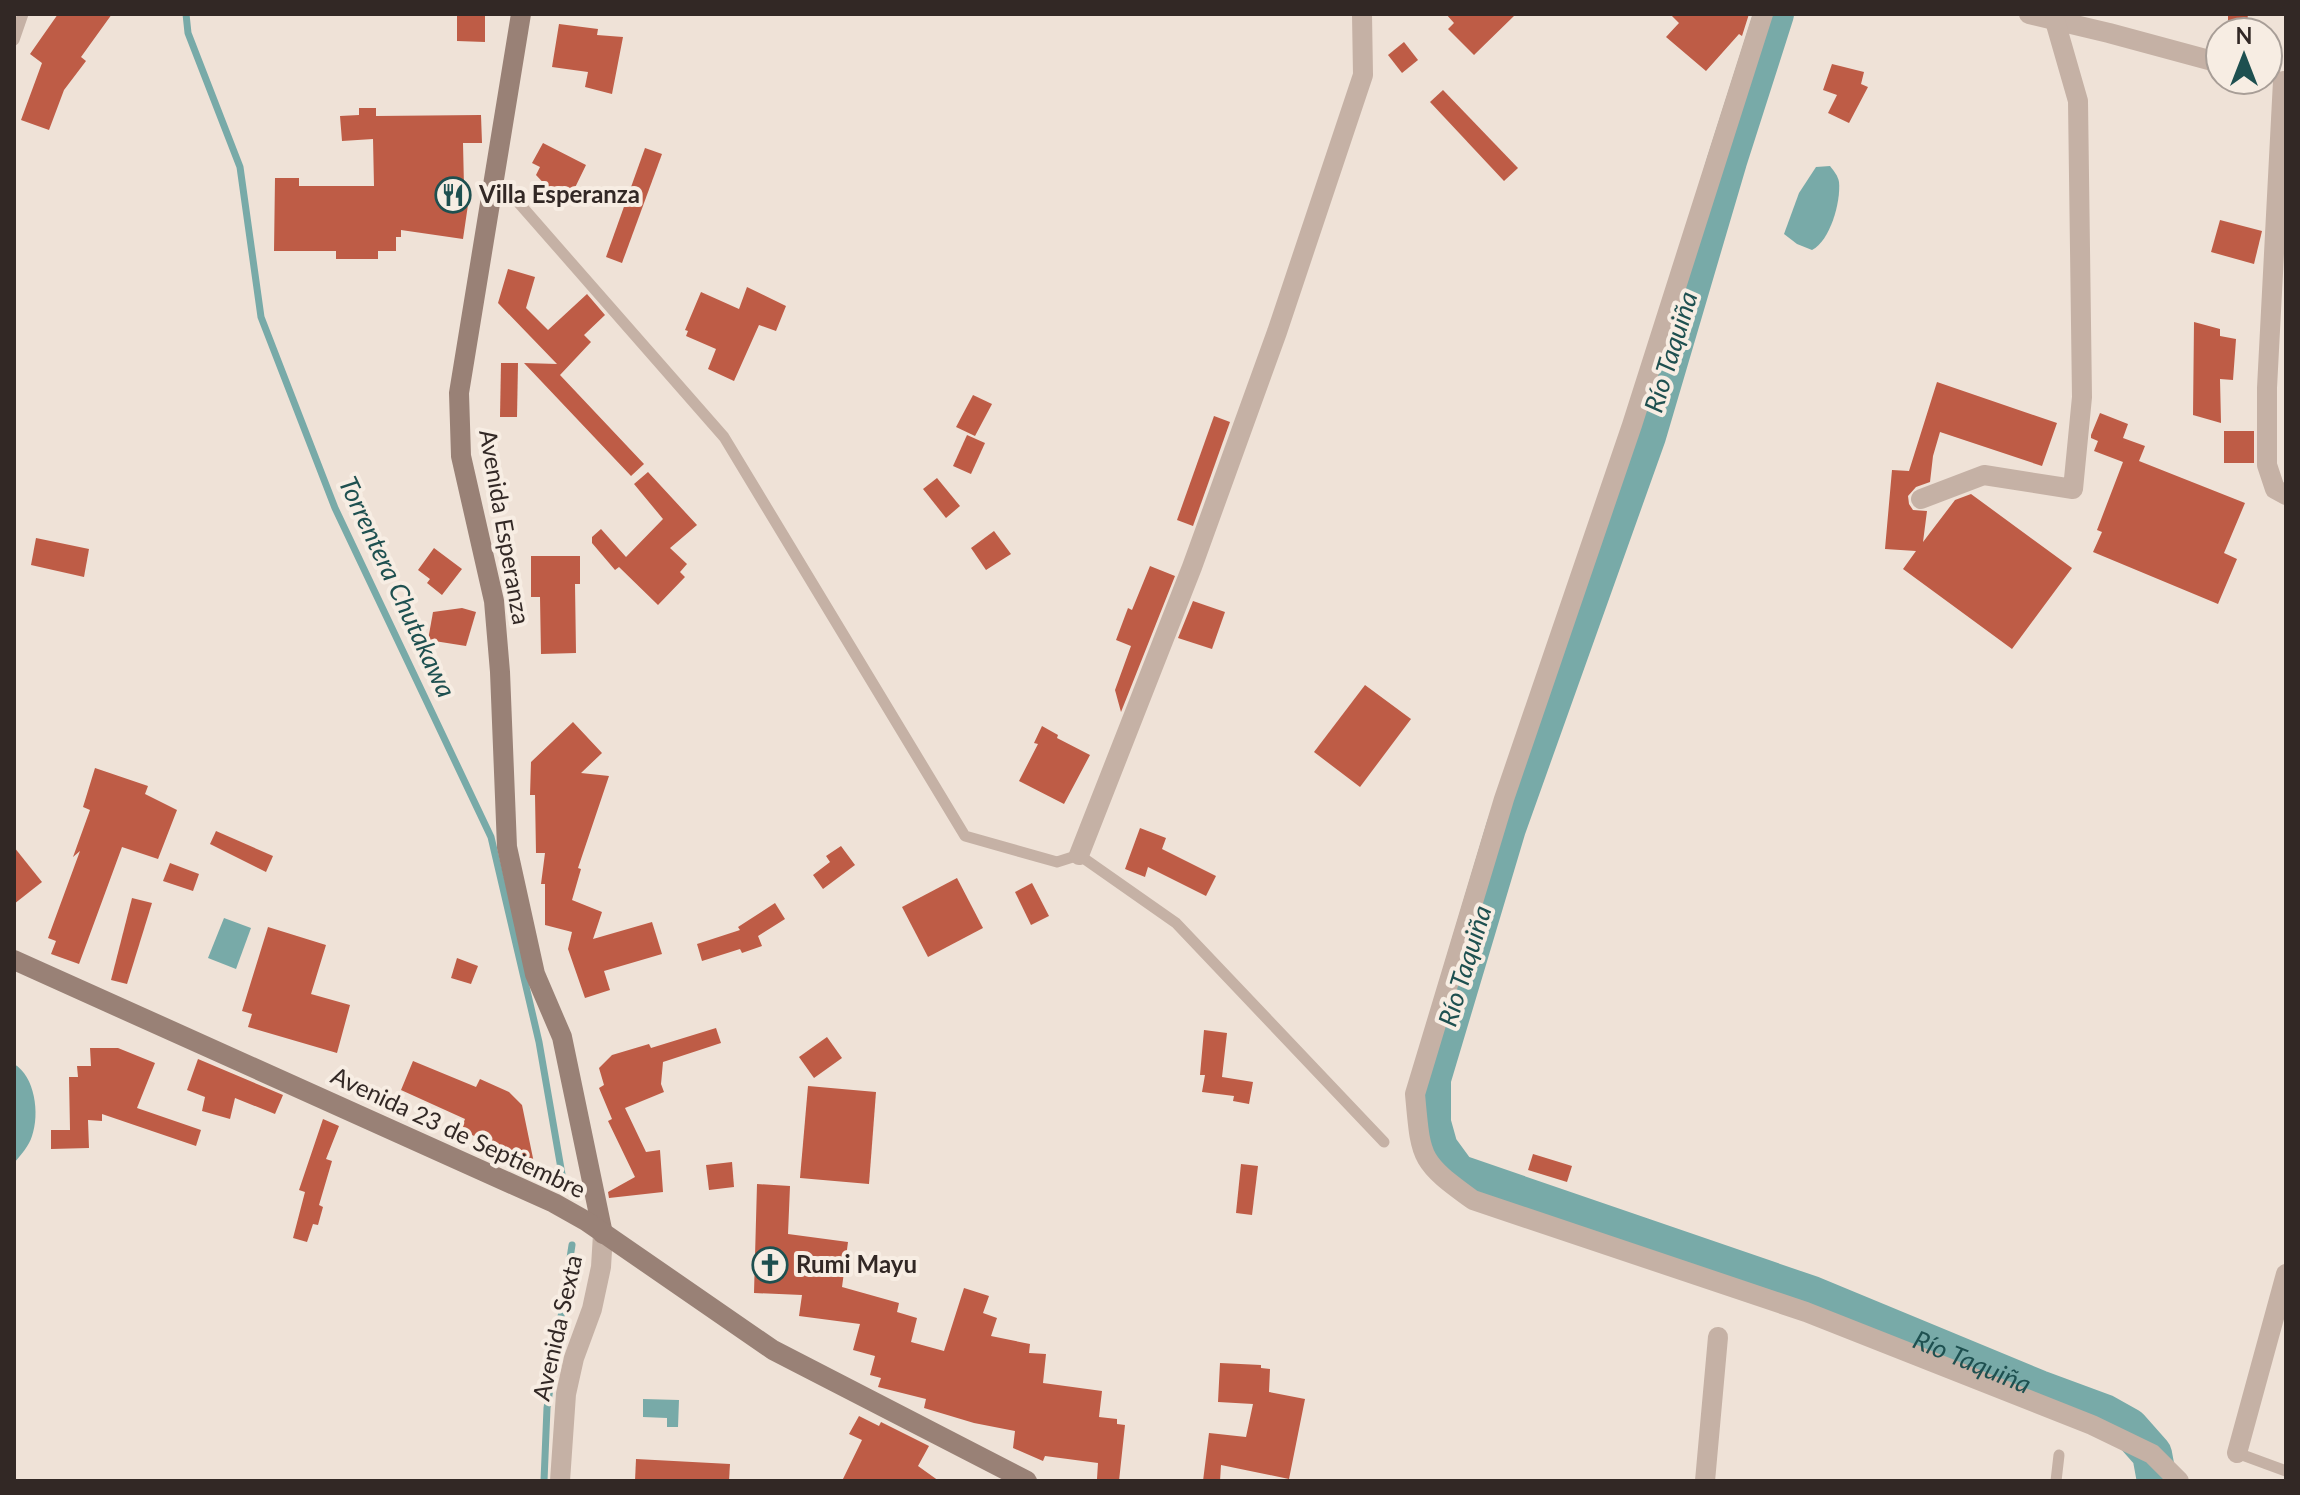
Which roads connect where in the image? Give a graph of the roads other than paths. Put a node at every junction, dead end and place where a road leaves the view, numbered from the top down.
1 (23, 14) edge
2 (521, 14) edge
3 (1362, 14) edge
4 (1763, 14) edge
5 (2029, 14) edge
6 (2055, 21) junction
7 (2110, 23) edge
8 (14, 40) edge
9 (2204, 57) edge
10 (2278, 96) edge
11 (493, 186) junction
12 (2286, 495) edge
13 (1921, 499) dead end
14 (1079, 855) junction
15 (14, 960) edge
16 (1384, 1142) dead end
17 (603, 1234) junction
18 (2286, 1274) edge
19 (1718, 1337) dead end
20 (2237, 1453) joint
21 (2059, 1455) dead end
22 (2286, 1471) edge
23 (560, 1481) edge
24 (1027, 1481) edge
25 (1705, 1481) edge
26 (2056, 1481) edge
27 (2179, 1481) edge

1 - 8 lane
2 - 11 main road, Avenida Esperanza
3 - 14 street
4 - 27 street
5 - 6 street
6 - 7 street
6 - 13 street
7 - 9 street
10 - 12 street
11 - 14 lane
11 - 17 main road, Avenida Esperanza
14 - 16 lane
15 - 17 main road, Avenida 23 de Septiembre
17 - 23 street, Avenida Sexta
17 - 24 main road, Avenida 23 de Septiembre
18 - 20 street
19 - 25 street
20 - 22 lane
21 - 26 lane

